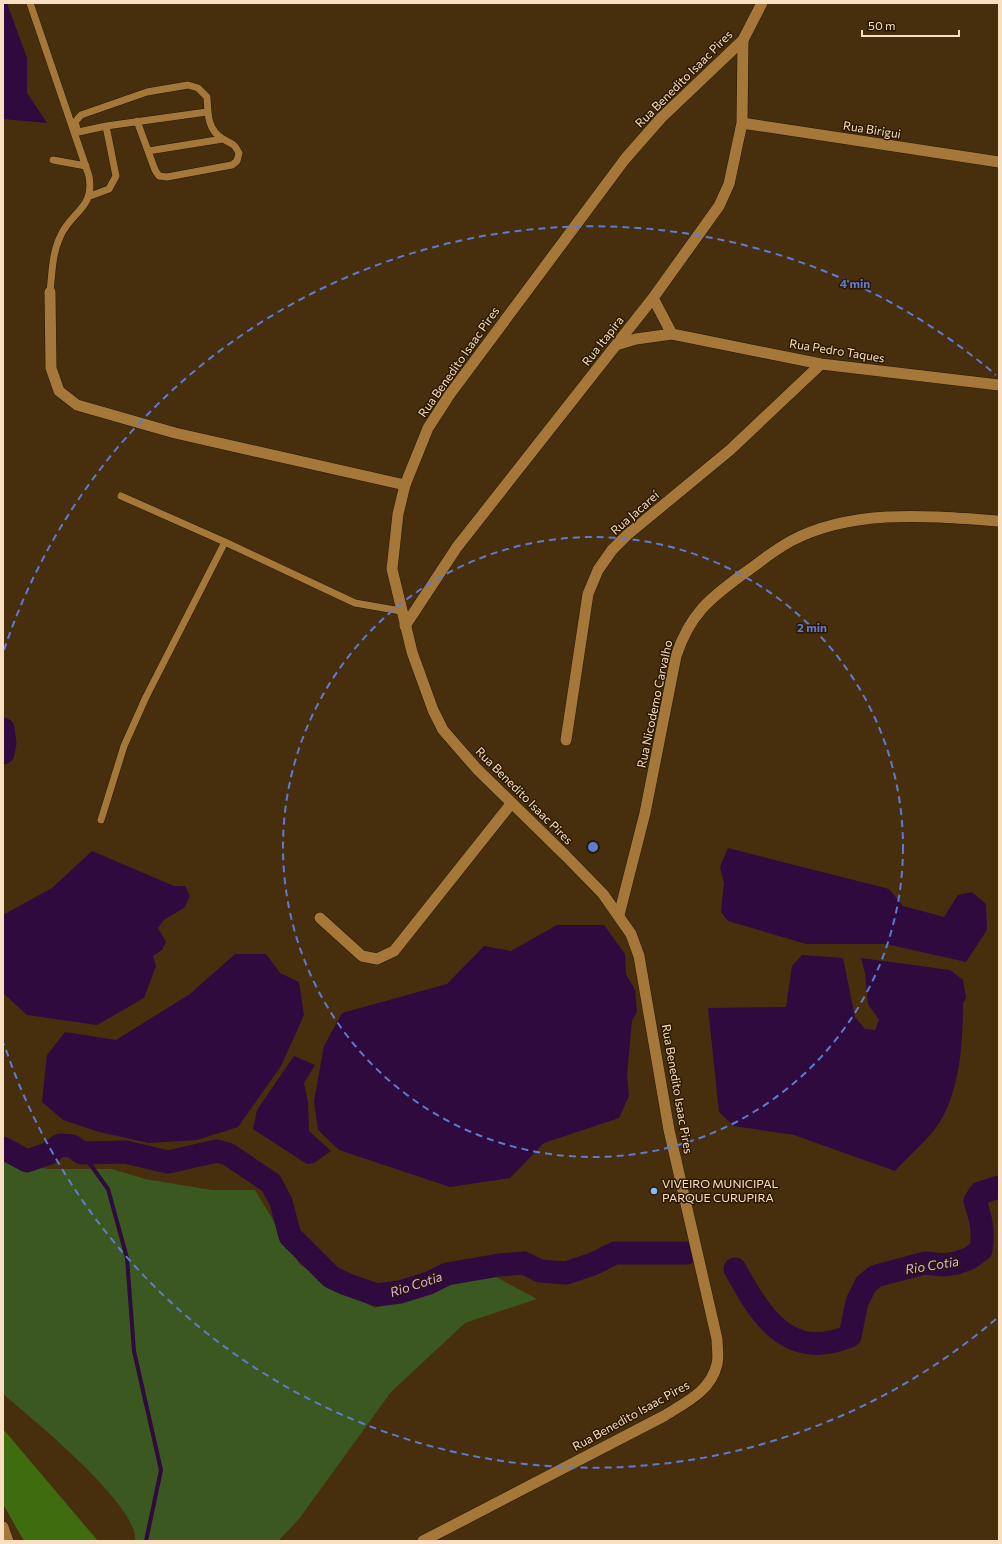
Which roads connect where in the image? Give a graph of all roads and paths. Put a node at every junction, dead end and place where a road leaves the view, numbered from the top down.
1 (30, 3) edge
2 (762, 3) edge
3 (743, 40) junction
4 (208, 112) junction
5 (138, 122) junction
6 (742, 123) junction
7 (106, 126) junction
8 (76, 132) junction
9 (223, 139) junction
10 (148, 151) junction
11 (53, 160) dead end
12 (999, 162) edge
13 (86, 166) junction
14 (90, 196) junction
15 (50, 292) joint
16 (653, 298) junction
17 (672, 334) junction
18 (616, 345) junction
19 (821, 364) junction
20 (999, 385) edge
21 (405, 485) junction
22 (121, 496) dead end
23 (999, 521) edge
24 (225, 542) junction
25 (401, 611) junction
26 (405, 626) junction
27 (566, 740) dead end
28 (512, 804) junction
29 (101, 820) dead end
30 (619, 915) junction
31 (320, 918) dead end
32 (3, 1527) edge
33 (8, 1541) edge
34 (423, 1541) edge

1 - 8 lane
2 - 3 street, Rua Benedito Isaac Pires
3 - 6 street, Rua Itapira
3 - 21 street, Rua Benedito Isaac Pires
4 - 5 lane
4 - 8 lane
4 - 9 lane
5 - 7 lane
5 - 10 lane
6 - 12 street, Rua Birigui
6 - 16 street, Rua Itapira
7 - 8 lane
7 - 14 lane
8 - 13 lane
9 - 10 lane
9 - 10 lane
11 - 13 lane
13 - 14 lane
14 - 15 lane
15 - 21 street
16 - 17 street
16 - 18 street, Rua Itapira
17 - 18 street, Rua Pedro Taques
17 - 19 street, Rua Pedro Taques
18 - 26 street, Rua Itapira
19 - 20 street, Rua Pedro Taques
19 - 27 street, Rua Jacareí
21 - 25 street, Rua Benedito Isaac Pires
22 - 24 lane
23 - 30 street, Rua Nicodemo Carvalho
24 - 25 lane
24 - 29 lane
25 - 26 street, Rua Benedito Isaac Pires
26 - 28 street, Rua Benedito Isaac Pires
28 - 30 street, Rua Benedito Isaac Pires
28 - 31 street
30 - 34 street, Rua Benedito Isaac Pires
32 - 33 street

